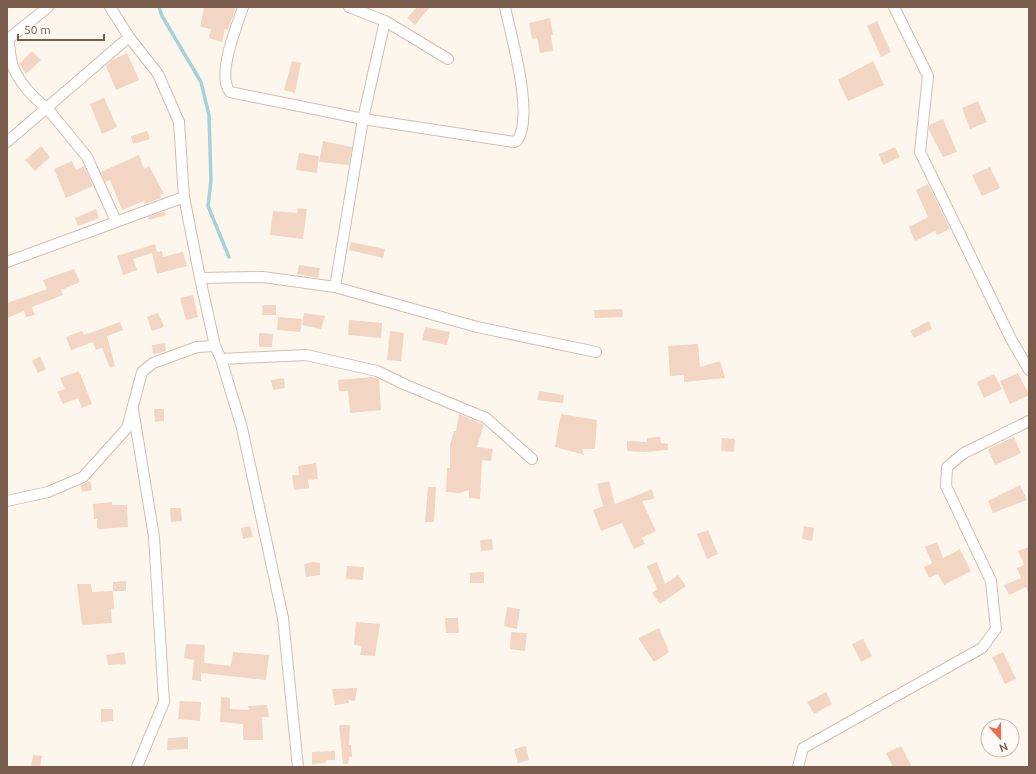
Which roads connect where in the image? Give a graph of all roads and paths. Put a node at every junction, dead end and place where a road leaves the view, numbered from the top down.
1 (48, 7) edge
2 (110, 7) edge
3 (244, 7) edge
4 (349, 7) edge
5 (504, 7) edge
6 (894, 7) edge
7 (385, 21) junction
8 (129, 36) junction
9 (7, 40) edge
10 (448, 59) dead end
11 (47, 108) junction
12 (363, 119) junction
13 (7, 142) edge
14 (184, 197) junction
15 (116, 221) junction
16 (7, 262) edge
17 (200, 278) junction
18 (335, 287) junction
19 (215, 346) junction
20 (596, 352) dead end
21 (221, 359) junction
22 (1029, 370) edge
23 (133, 410) junction
24 (1029, 421) edge
25 (532, 460) dead end
26 (7, 500) edge
27 (137, 767) edge
28 (298, 767) edge
29 (798, 767) edge

1 - 9 street
2 - 8 street
3 - 12 street
4 - 7 street
5 - 12 street
6 - 22 street
7 - 10 street
7 - 12 street
8 - 11 street
8 - 14 street
9 - 11 street
11 - 13 street
11 - 15 street
12 - 18 street
14 - 15 street
14 - 17 street
15 - 16 street
17 - 18 street
17 - 19 street
18 - 20 street
19 - 21 street
19 - 23 street
21 - 25 street
21 - 28 street
23 - 26 street
23 - 27 street
24 - 29 street

